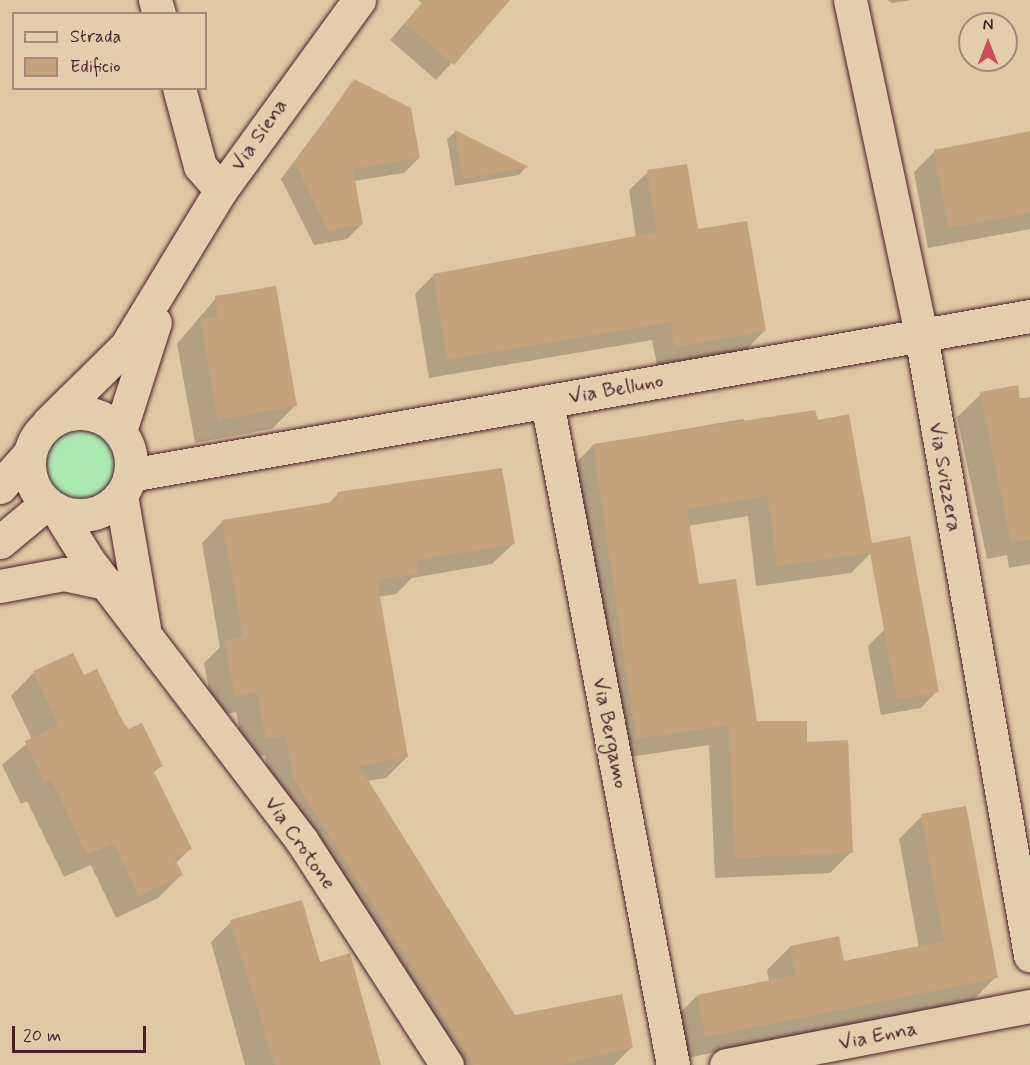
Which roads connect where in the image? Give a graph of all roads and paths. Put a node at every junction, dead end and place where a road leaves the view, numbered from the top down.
1 (359, 0) edge
2 (850, 0) edge
3 (180, 90) edge
4 (221, 190) junction
5 (170, 276) junction
6 (1030, 316) edge
7 (921, 335) junction
8 (547, 402) junction
9 (48, 423) junction
10 (123, 437) junction
11 (29, 454) junction
12 (202, 465) junction
13 (126, 485) junction
14 (0, 487) edge
15 (52, 507) junction
16 (0, 542) edge
17 (106, 583) junction
18 (0, 586) edge
19 (144, 628) junction
20 (1030, 955) edge
21 (1030, 1006) edge
22 (447, 1065) edge
23 (673, 1065) edge
24 (726, 1065) edge

1 - 4 street, Via Siena
2 - 7 street, Via Svizzera
3 - 4 street
4 - 5 street, Via Siena
5 - 9 street, Via Siena
5 - 10 street, Via Siena
6 - 7 street, Via Belluno
7 - 8 street, Via Belluno
7 - 20 street, Via Svizzera
8 - 12 street, Via Belluno
8 - 23 street, Via Bergamo
9 - 10 street
9 - 11 street
10 - 12 street, Via Belluno
10 - 13 street
11 - 14 street
11 - 15 street
12 - 13 street, Via Belluno
13 - 15 street
13 - 19 street, Via Crotone
15 - 16 street
15 - 17 street, Via Crotone
17 - 18 street
17 - 19 street, Via Crotone
19 - 22 street, Via Crotone
21 - 24 street, Via Enna

